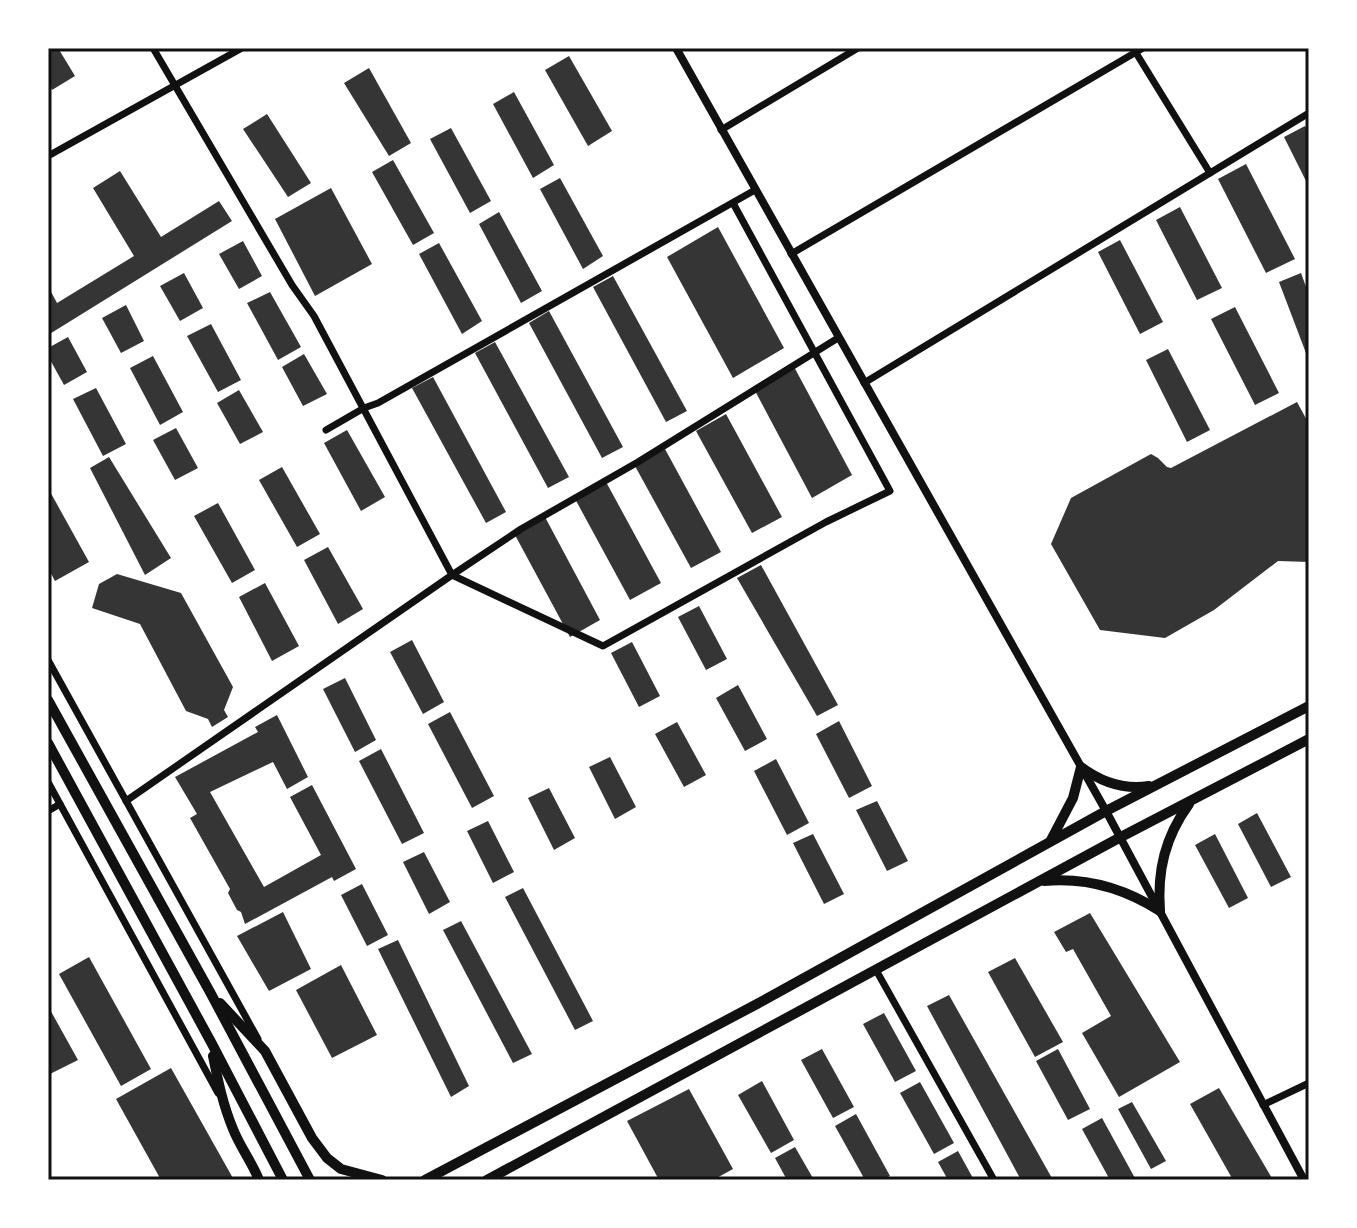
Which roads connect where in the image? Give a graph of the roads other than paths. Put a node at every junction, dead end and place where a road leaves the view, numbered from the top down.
1 (153, 48) edge
2 (242, 48) edge
3 (676, 48) edge
4 (858, 48) edge
5 (1137, 50) edge
6 (175, 85) junction
7 (1309, 113) edge
8 (721, 130) junction
9 (48, 156) edge
10 (1210, 173) junction
11 (755, 190) junction
12 (733, 203) junction
13 (791, 254) junction
14 (838, 338) junction
15 (864, 383) junction
16 (364, 408) junction
17 (326, 430) dead end
18 (452, 575) junction
19 (48, 660) edge
20 (48, 700) edge
21 (1309, 706) edge
22 (1309, 739) edge
23 (48, 743) edge
24 (1081, 767) junction
25 (48, 782) edge
26 (1155, 785) junction
27 (126, 801) junction
28 (1191, 801) junction
29 (60, 804) junction
30 (48, 811) edge
31 (1106, 811) junction
32 (1050, 842) junction
33 (1038, 882) junction
34 (1160, 911) junction
35 (876, 970) junction
36 (210, 992) junction
37 (211, 1042) junction
38 (265, 1051) junction
39 (1309, 1083) edge
40 (222, 1100) junction
41 (1263, 1105) junction
42 (259, 1180) edge
43 (283, 1180) edge
44 (310, 1180) edge
45 (382, 1180) edge
46 (425, 1180) edge
47 (487, 1180) edge
48 (994, 1180) edge
49 (1304, 1180) edge

1 - 6 street
2 - 6 street
3 - 8 street
4 - 8 street
5 - 10 street
5 - 13 street
6 - 9 street
6 - 16 street
7 - 10 street
8 - 11 street
10 - 15 street
11 - 12 street
11 - 13 street
12 - 16 street
12 - 18 street
13 - 14 street
14 - 15 street
14 - 18 street
15 - 24 street
16 - 17 street
16 - 18 street
18 - 27 street
19 - 27 street
20 - 36 main road
21 - 26 main road
22 - 28 main road
23 - 37 main road
24 - 26 main road
24 - 31 street
24 - 32 main road
25 - 29 street
26 - 31 main road
27 - 38 street
28 - 33 main road
28 - 34 main road
29 - 30 street
29 - 40 street
31 - 32 main road
31 - 34 street
32 - 46 main road
33 - 34 main road
33 - 35 main road
34 - 41 street
35 - 47 main road
35 - 48 street
36 - 38 main road
36 - 44 main road
37 - 40 main road
37 - 43 main road
38 - 45 main road
39 - 41 street
40 - 42 main road
41 - 49 street

